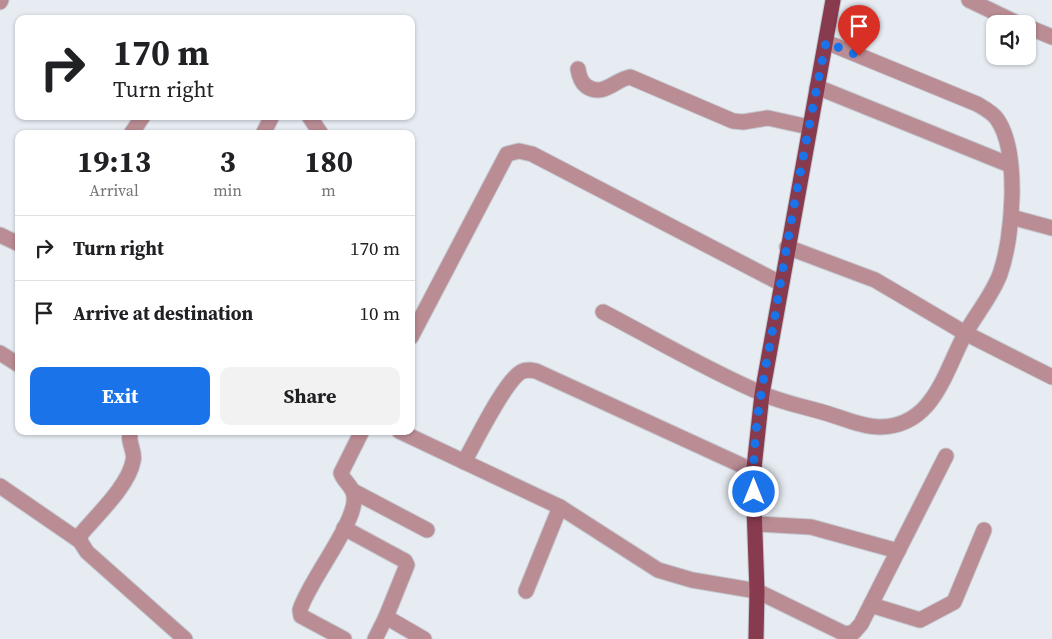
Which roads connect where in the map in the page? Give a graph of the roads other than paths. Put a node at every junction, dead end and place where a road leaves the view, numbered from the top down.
1 (833, 0) edge
2 (969, 0) edge
3 (1000, 15) edge
4 (1036, 30) edge
5 (1052, 37) edge
6 (826, 42) junction
7 (578, 69) dead end
8 (817, 87) junction
9 (809, 127) junction
10 (1010, 165) junction
11 (1011, 218) junction
12 (1052, 228) edge
13 (0, 235) edge
14 (15, 242) edge
15 (787, 247) junction
16 (780, 283) junction
17 (603, 312) dead end
18 (415, 329) edge
19 (965, 333) junction
20 (0, 352) edge
21 (15, 362) edge
22 (1052, 377) edge
23 (762, 394) junction
24 (128, 435) edge
25 (360, 435) edge
26 (407, 435) edge
27 (946, 456) dead end
28 (464, 462) junction
29 (754, 471) junction
30 (0, 486) edge
31 (353, 491) junction
32 (560, 507) junction
33 (756, 524) junction
34 (344, 528) junction
35 (427, 530) dead end
36 (984, 530) dead end
37 (80, 541) junction
38 (898, 551) junction
39 (757, 590) junction
40 (526, 591) dead end
41 (871, 605) junction
42 (386, 617) junction
43 (185, 639) edge
44 (344, 639) edge
45 (374, 639) edge
46 (424, 639) edge
47 (756, 639) edge

1 - 6 main road
2 - 3 street
4 - 5 street
6 - 8 main road
6 - 10 street
7 - 9 street
8 - 9 main road
8 - 10 street
9 - 15 main road
10 - 11 street
11 - 12 street
11 - 19 street
13 - 14 street
15 - 16 main road
15 - 19 street
16 - 18 street
16 - 23 main road
17 - 23 street
19 - 22 street
19 - 23 street
20 - 21 street
23 - 29 main road
24 - 37 street
25 - 31 street
26 - 28 street
27 - 38 street
28 - 29 street
28 - 32 street
29 - 33 main road
30 - 37 street
31 - 34 street
31 - 35 street
32 - 39 street
32 - 40 street
33 - 38 street
33 - 39 main road
34 - 42 street
34 - 44 street
36 - 41 street
37 - 43 street
38 - 41 street
39 - 41 street
39 - 47 main road
42 - 45 street
42 - 46 street

